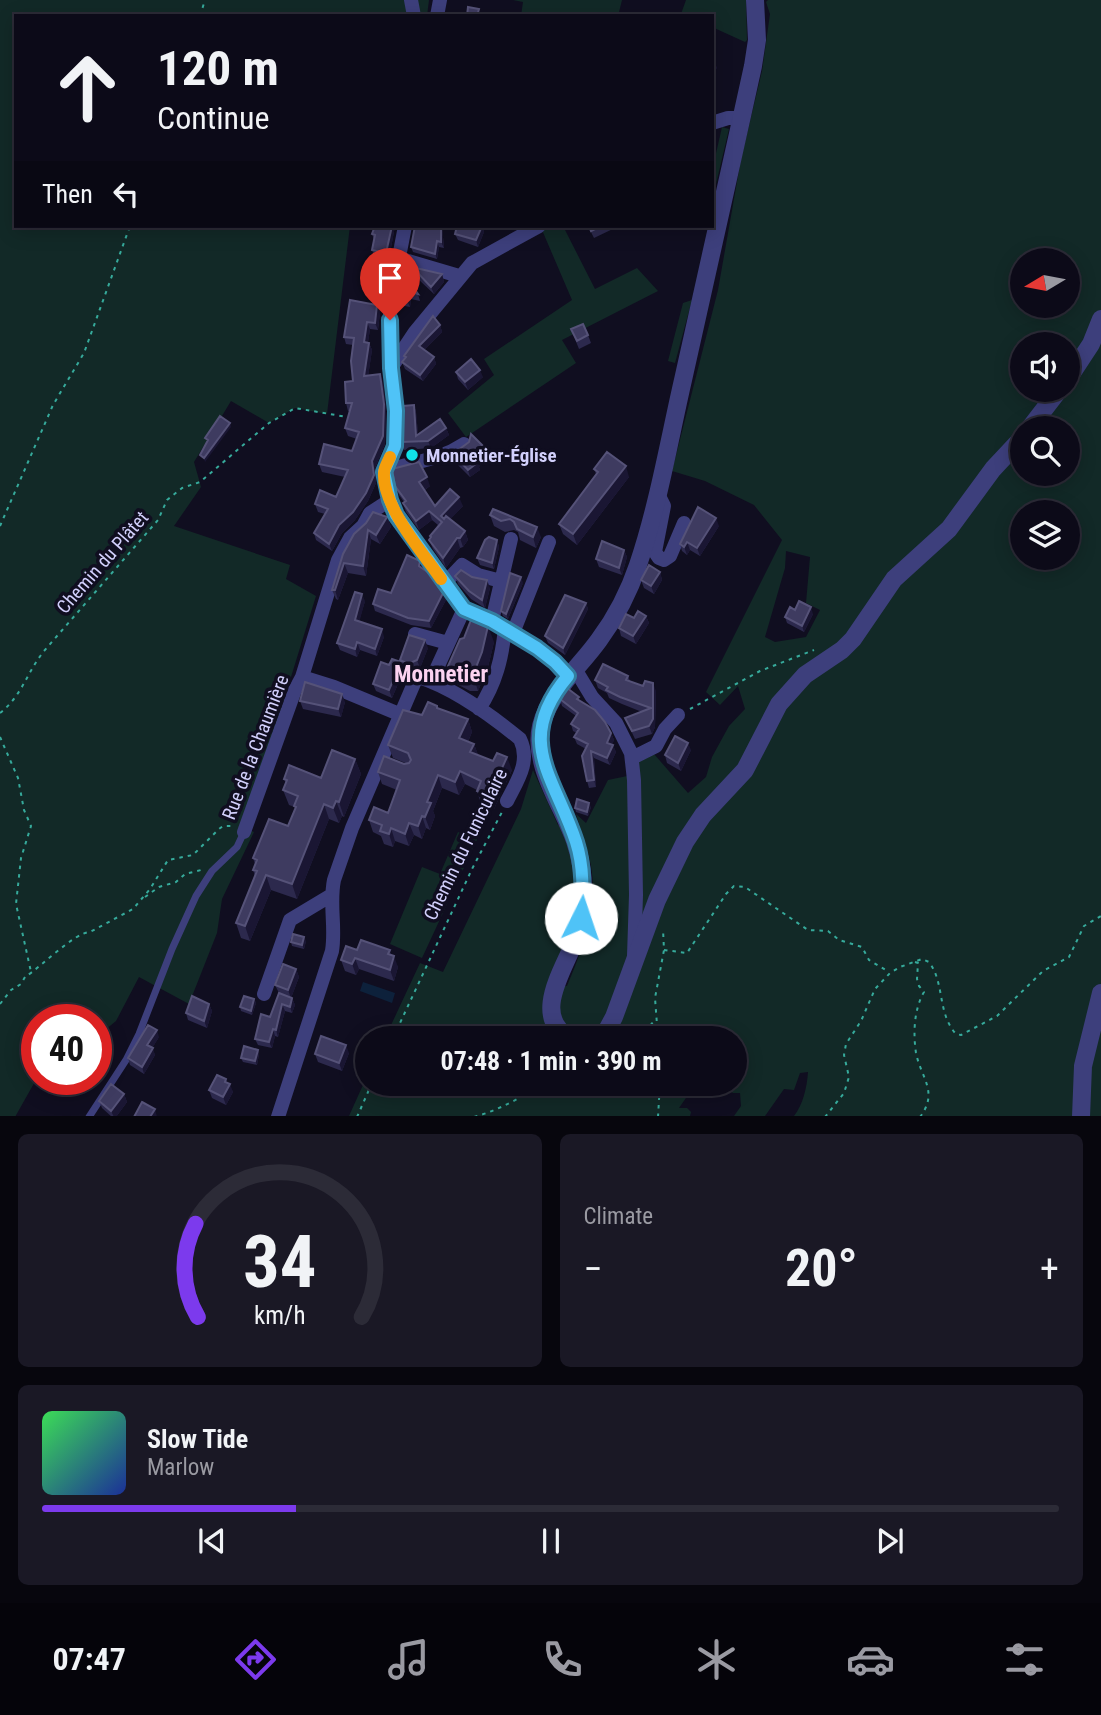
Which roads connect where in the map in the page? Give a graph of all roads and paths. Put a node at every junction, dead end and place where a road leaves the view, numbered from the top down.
1 (755, 0) edge
2 (742, 118) junction
3 (714, 122) edge
4 (130, 228) edge
5 (405, 228) edge
6 (535, 228) edge
7 (398, 258) junction
8 (459, 276) junction
9 (1101, 319) edge
10 (1080, 361) edge
11 (391, 368) junction
12 (1050, 402) edge
13 (1039, 416) edge
14 (352, 418) edge
15 (464, 443) edge
16 (1010, 451) edge
17 (384, 472) junction
18 (657, 492) junction
19 (390, 500) junction
20 (684, 523) dead end
21 (0, 526) edge
22 (511, 539) dead end
23 (549, 542) dead end
24 (501, 581) junction
25 (444, 584) junction
26 (464, 609) junction
27 (503, 627) junction
28 (415, 634) edge
29 (448, 643) junction
30 (823, 647) dead end
31 (572, 672) junction
32 (302, 677) junction
33 (431, 681) junction
34 (479, 709) junction
35 (0, 713) edge
36 (399, 715) junction
37 (678, 715) joint
38 (0, 737) edge
39 (632, 758) junction
40 (507, 801) joint
41 (245, 827) junction
42 (204, 869) dead end
43 (330, 896) junction
44 (144, 897) junction
45 (1101, 916) edge
46 (915, 961) junction
47 (634, 964) junction
48 (32, 973) junction
49 (890, 973) junction
50 (1101, 993) edge
51 (264, 994) dead end
52 (0, 1004) edge
53 (656, 1020) junction
54 (399, 1026) edge
55 (557, 1026) edge
56 (610, 1026) edge
57 (650, 1026) edge
58 (657, 1026) edge
59 (366, 1096) edge
60 (523, 1096) edge
61 (659, 1096) edge
62 (89, 1116) edge
63 (278, 1116) edge
64 (357, 1116) edge
65 (474, 1116) edge
66 (658, 1116) edge
67 (825, 1116) edge
68 (920, 1116) edge
69 (1082, 1116) edge

1 - 2 street
2 - 3 street
2 - 18 street
4 - 21 path
5 - 7 street
6 - 8 street
7 - 8 street
7 - 11 street
8 - 11 street
9 - 10 street
11 - 17 street
12 - 13 street
14 - 35 path, Chemin du Plâtet
15 - 17 street
16 - 47 street
17 - 19 street
18 - 20 street
18 - 31 street
19 - 25 street
19 - 32 street, Rue de la Chaumière
22 - 24 street
23 - 27 street
24 - 25 street
24 - 27 street
25 - 26 street
26 - 27 street
26 - 29 street
27 - 31 street
27 - 34 street
28 - 29 street
29 - 33 street
30 - 37 path
31 - 39 street
31 - 55 street
32 - 36 street
32 - 41 street, Rue de la Chaumière
33 - 34 street, Chemin du Funiculaire
33 - 36 street
34 - 40 street, Chemin du Funiculaire
36 - 43 street
37 - 39 street
38 - 48 path
39 - 47 street
40 - 54 path, Chemin du Funiculaire
41 - 44 path
41 - 62 lane, Rue de la Chaumière
42 - 44 path
43 - 51 street
43 - 63 street
44 - 48 path
45 - 46 path
46 - 49 path
46 - 68 path
47 - 56 street
48 - 52 path
49 - 53 path
49 - 67 path
50 - 69 street
53 - 57 path
53 - 58 path
59 - 64 path
60 - 65 path
61 - 66 path

